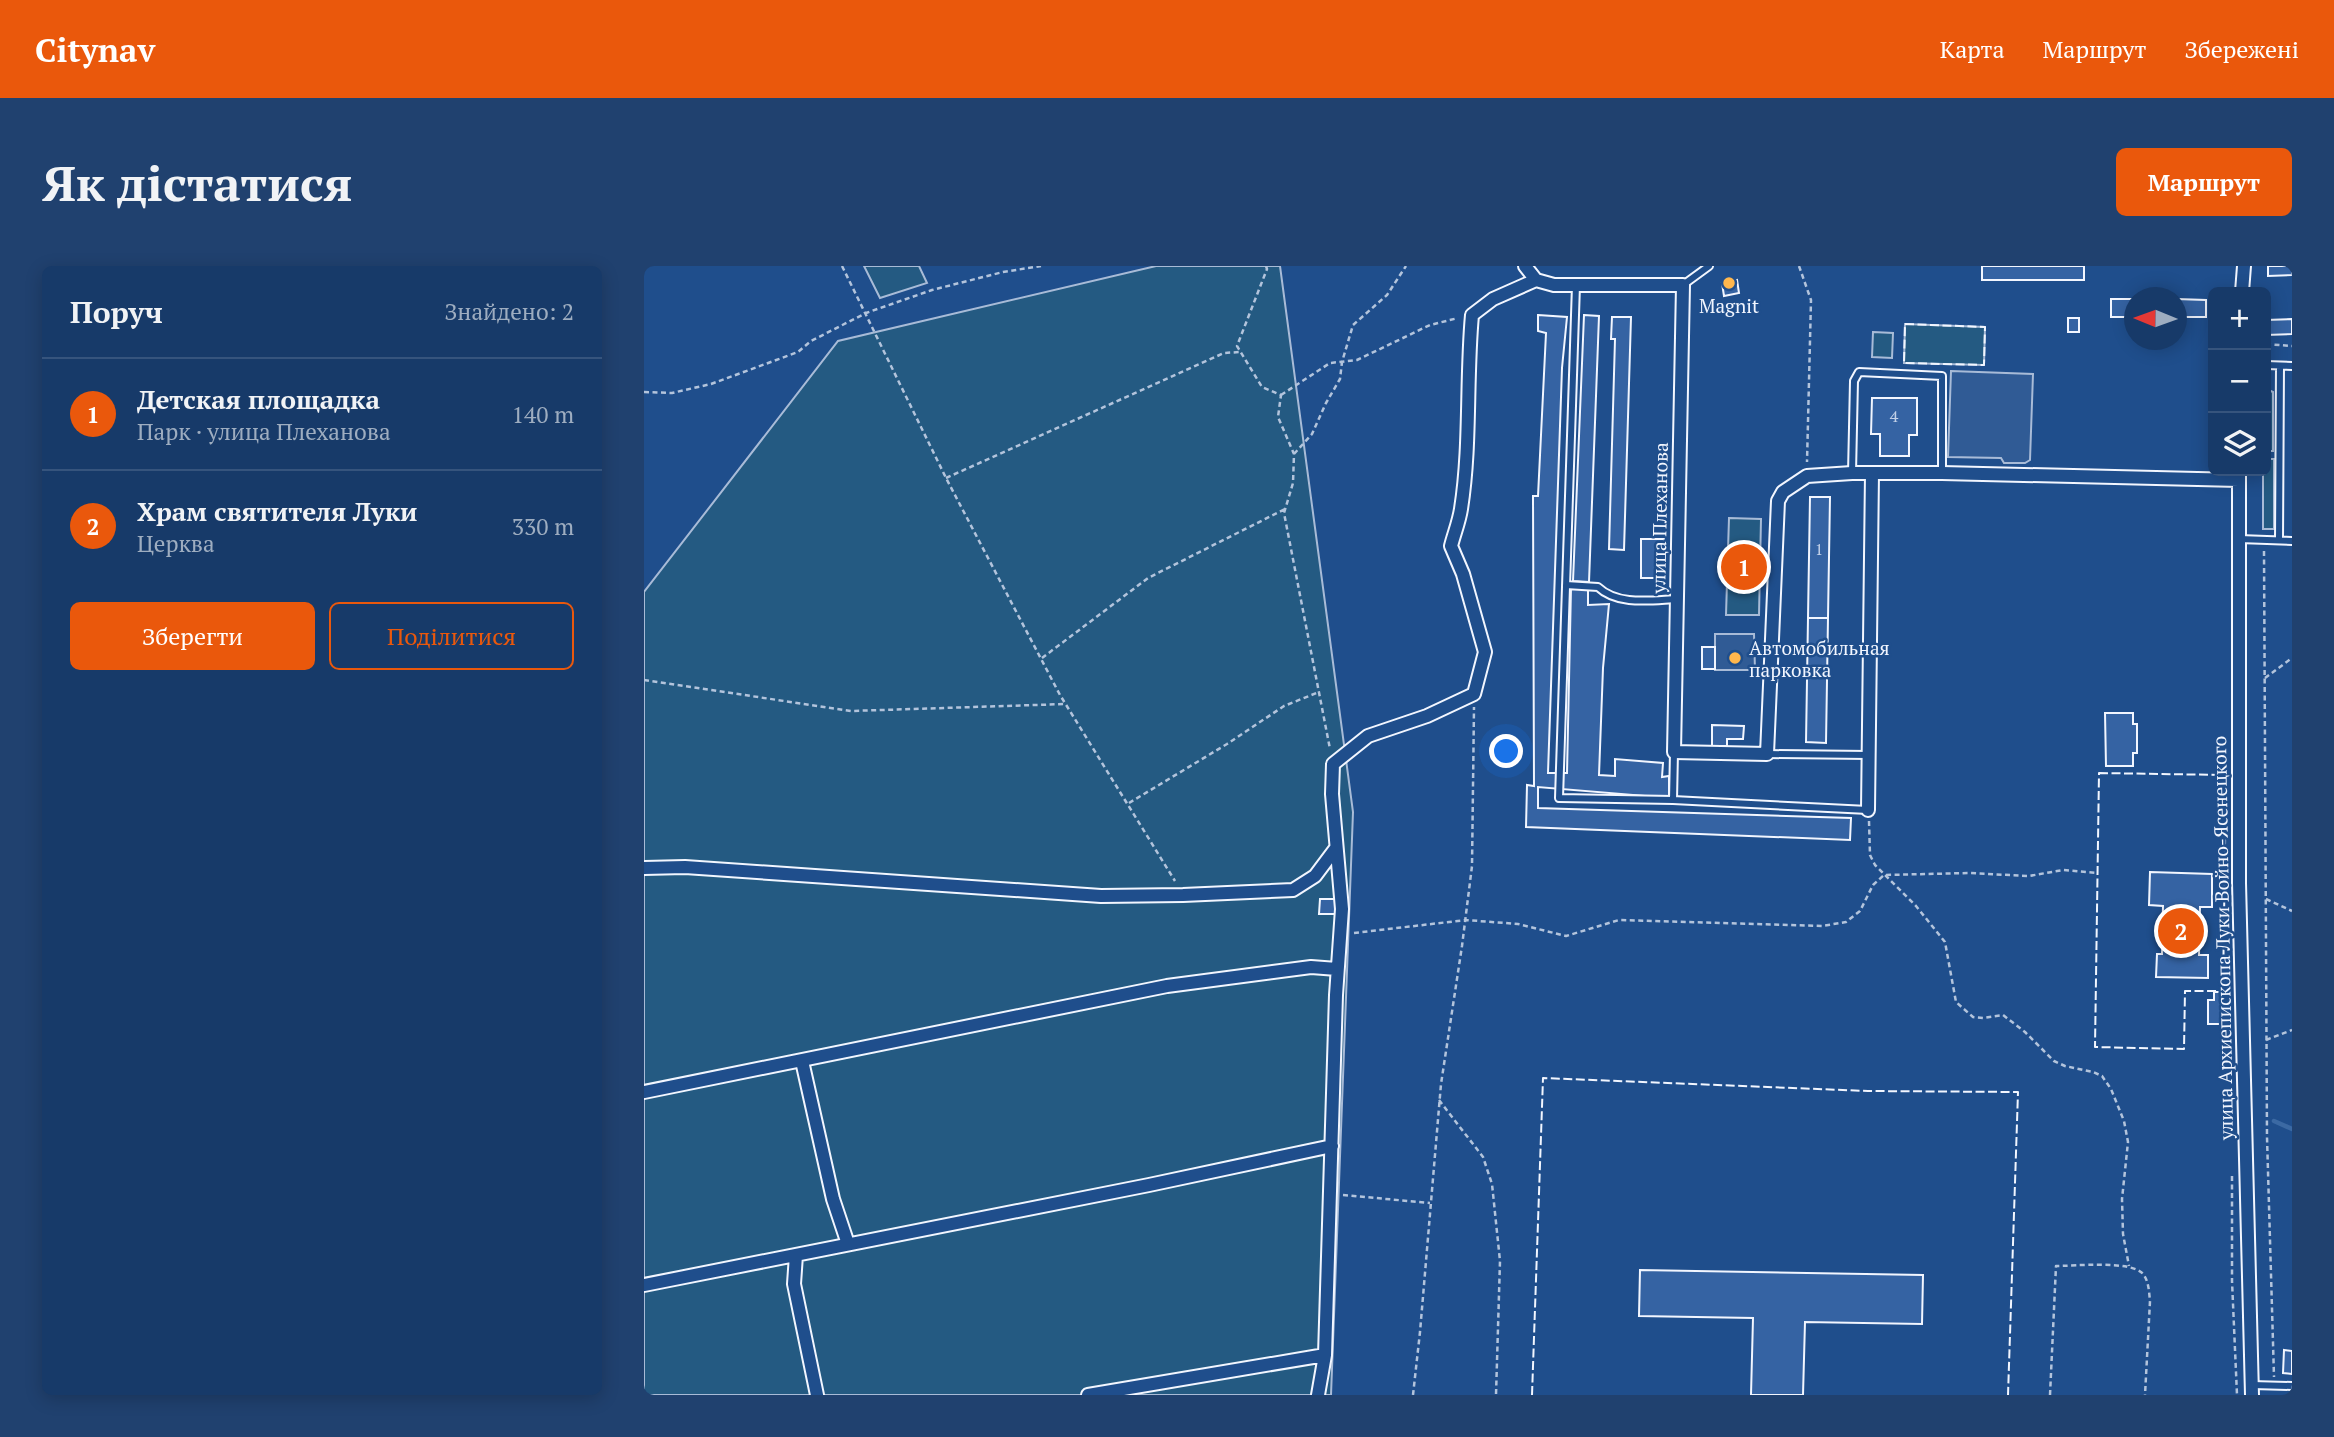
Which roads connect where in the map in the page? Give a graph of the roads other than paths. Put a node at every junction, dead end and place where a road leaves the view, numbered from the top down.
1 (1525, 266) edge
2 (1709, 266) edge
3 (2244, 266) edge
4 (1536, 280) junction
5 (1576, 285) junction
6 (1683, 285) junction
7 (2242, 287) edge
8 (2271, 365) edge
9 (2280, 366) junction
10 (2292, 366) edge
11 (1852, 473) junction
12 (1872, 473) junction
13 (1942, 473) junction
14 (2208, 475) edge
15 (2239, 476) edge
16 (2239, 539) junction
17 (2279, 540) junction
18 (2292, 541) edge
19 (1566, 585) junction
20 (1677, 599) junction
21 (1674, 752) junction
22 (1767, 754) junction
23 (1869, 755) junction
24 (1673, 800) junction
25 (1868, 810) joint
26 (1336, 848) junction
27 (644, 868) edge
28 (1337, 969) junction
29 (802, 1061) junction
30 (644, 1092) edge
31 (1332, 1146) junction
32 (848, 1244) junction
33 (796, 1255) junction
34 (644, 1285) edge
35 (1325, 1354) junction
36 (2292, 1386) edge
37 (2252, 1390) edge
38 (817, 1395) edge
39 (1088, 1395) edge
40 (1318, 1395) edge

1 - 4 street
2 - 6 lane
3 - 7 street
4 - 5 street
4 - 26 street
5 - 6 street
5 - 19 lane
6 - 20 street, улица Плеханова
8 - 9 lane
9 - 10 lane
9 - 17 lane
11 - 12 street
11 - 13 lane
11 - 22 street
12 - 13 street
12 - 23 street
13 - 14 street
15 - 16 street, улица Архиепископа Луки Войно-Ясенецкого
16 - 17 lane
16 - 37 street, улица Архиепископа Луки Войно-Ясенецкого
17 - 18 lane
19 - 20 lane
19 - 24 lane
20 - 21 street, улица Плеханова
21 - 22 street
21 - 24 lane
22 - 23 lane
23 - 25 street
24 - 25 lane
26 - 27 street
26 - 28 street
28 - 29 street
28 - 31 street
29 - 30 street
29 - 32 street
31 - 32 street
31 - 35 street
32 - 33 street
33 - 34 street
33 - 38 street
35 - 39 street
35 - 40 street
36 - 37 lane

